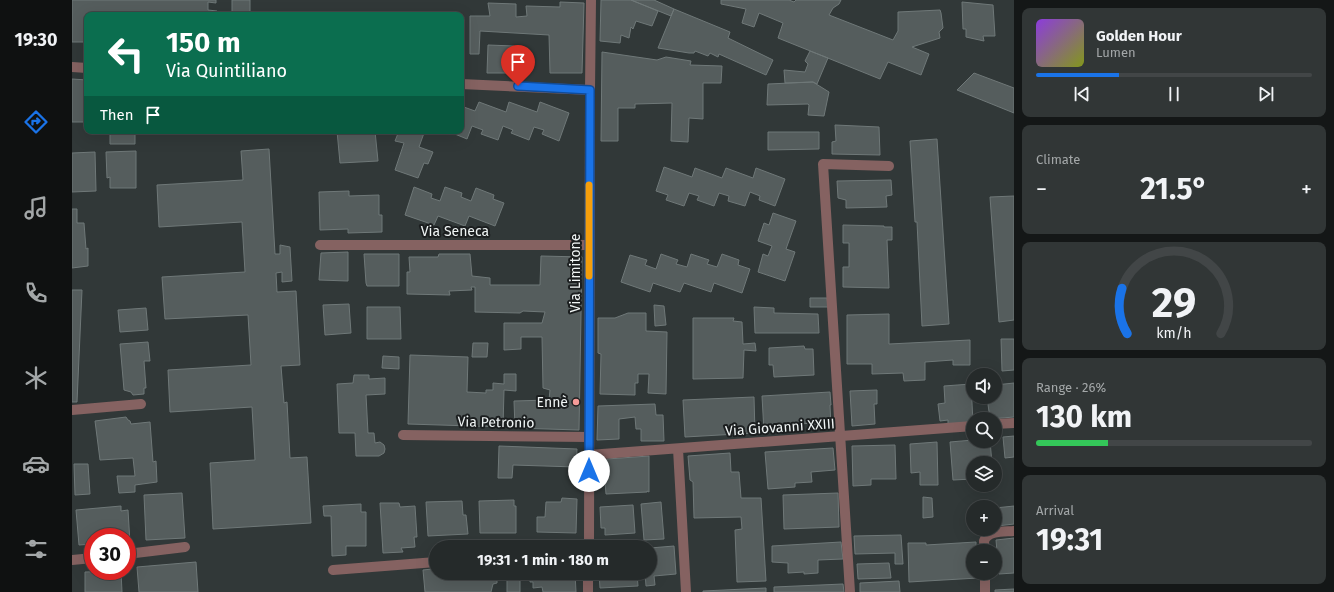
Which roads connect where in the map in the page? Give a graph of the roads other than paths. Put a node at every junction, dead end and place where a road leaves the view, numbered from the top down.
1 (591, 0) edge
2 (72, 67) edge
3 (84, 68) edge
4 (464, 84) edge
5 (590, 90) junction
6 (888, 166) dead end
7 (320, 245) dead end
8 (589, 245) junction
9 (141, 404) dead end
10 (72, 410) edge
11 (1014, 423) edge
12 (1002, 424) edge
13 (966, 427) edge
14 (403, 435) dead end
15 (840, 436) junction
16 (589, 437) junction
17 (678, 449) junction
18 (589, 455) junction
19 (1014, 531) edge
20 (588, 540) edge
21 (984, 544) edge
22 (185, 547) dead end
23 (136, 553) edge
24 (84, 559) edge
25 (72, 560) edge
26 (429, 563) edge
27 (334, 570) dead end
28 (588, 580) edge
29 (985, 580) edge
30 (588, 592) edge
31 (686, 592) edge
32 (850, 592) edge
33 (985, 592) edge

1 - 5 street, Via Limitone
2 - 3 street
4 - 5 street
5 - 8 street, Via Limitone
6 - 15 street
7 - 8 street, Via Seneca
8 - 16 street, Via Limitone
9 - 10 street
11 - 12 street
13 - 15 street, Via Giovanni XXIII
14 - 16 street, Via Petronio
15 - 17 street, Via Giovanni XXIII
15 - 32 street
16 - 18 street, Via Limitone
17 - 18 street, Via Giovanni XXIII
17 - 31 street
18 - 20 street, Via Limitone
19 - 21 street
22 - 23 street
24 - 25 street
26 - 27 street
28 - 30 street
29 - 33 street

